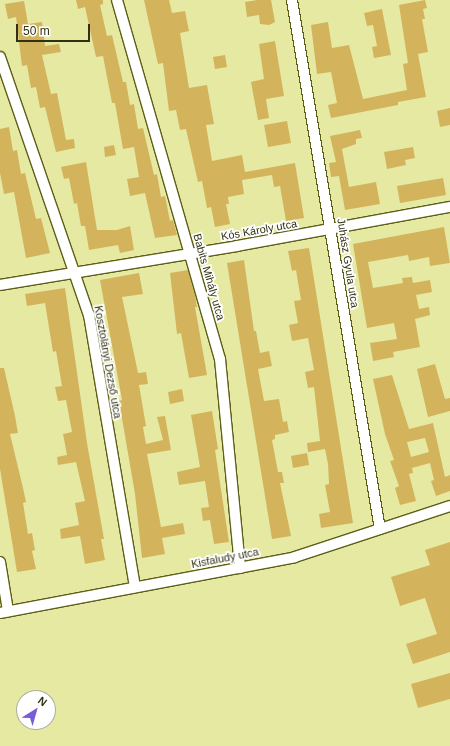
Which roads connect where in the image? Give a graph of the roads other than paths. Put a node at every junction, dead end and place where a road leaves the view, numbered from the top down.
1 (117, 0) edge
2 (292, 0) edge
3 (0, 57) edge
4 (450, 207) edge
5 (330, 229) junction
6 (190, 254) junction
7 (74, 273) junction
8 (0, 284) edge
9 (450, 506) edge
10 (380, 529) junction
11 (0, 562) edge
12 (240, 568) junction
13 (135, 587) junction
14 (4, 612) edge

1 - 6 street, Babits Mihály utca
2 - 5 street, Juhász Gyula utca
3 - 7 street, Kosztolányi Dezső utca
4 - 5 street, Kós Károly utca
5 - 6 street, Kós Károly utca
5 - 10 street, Juhász Gyula utca
6 - 7 street, Kós Károly utca
6 - 12 street, Babits Mihály utca
7 - 8 street, Kós Károly utca
7 - 13 street, Kosztolányi Dezső utca
9 - 10 street, Kisfaludy utca
10 - 12 street, Kisfaludy utca
11 - 14 street
12 - 13 street, Kisfaludy utca
13 - 14 street, Kisfaludy utca

